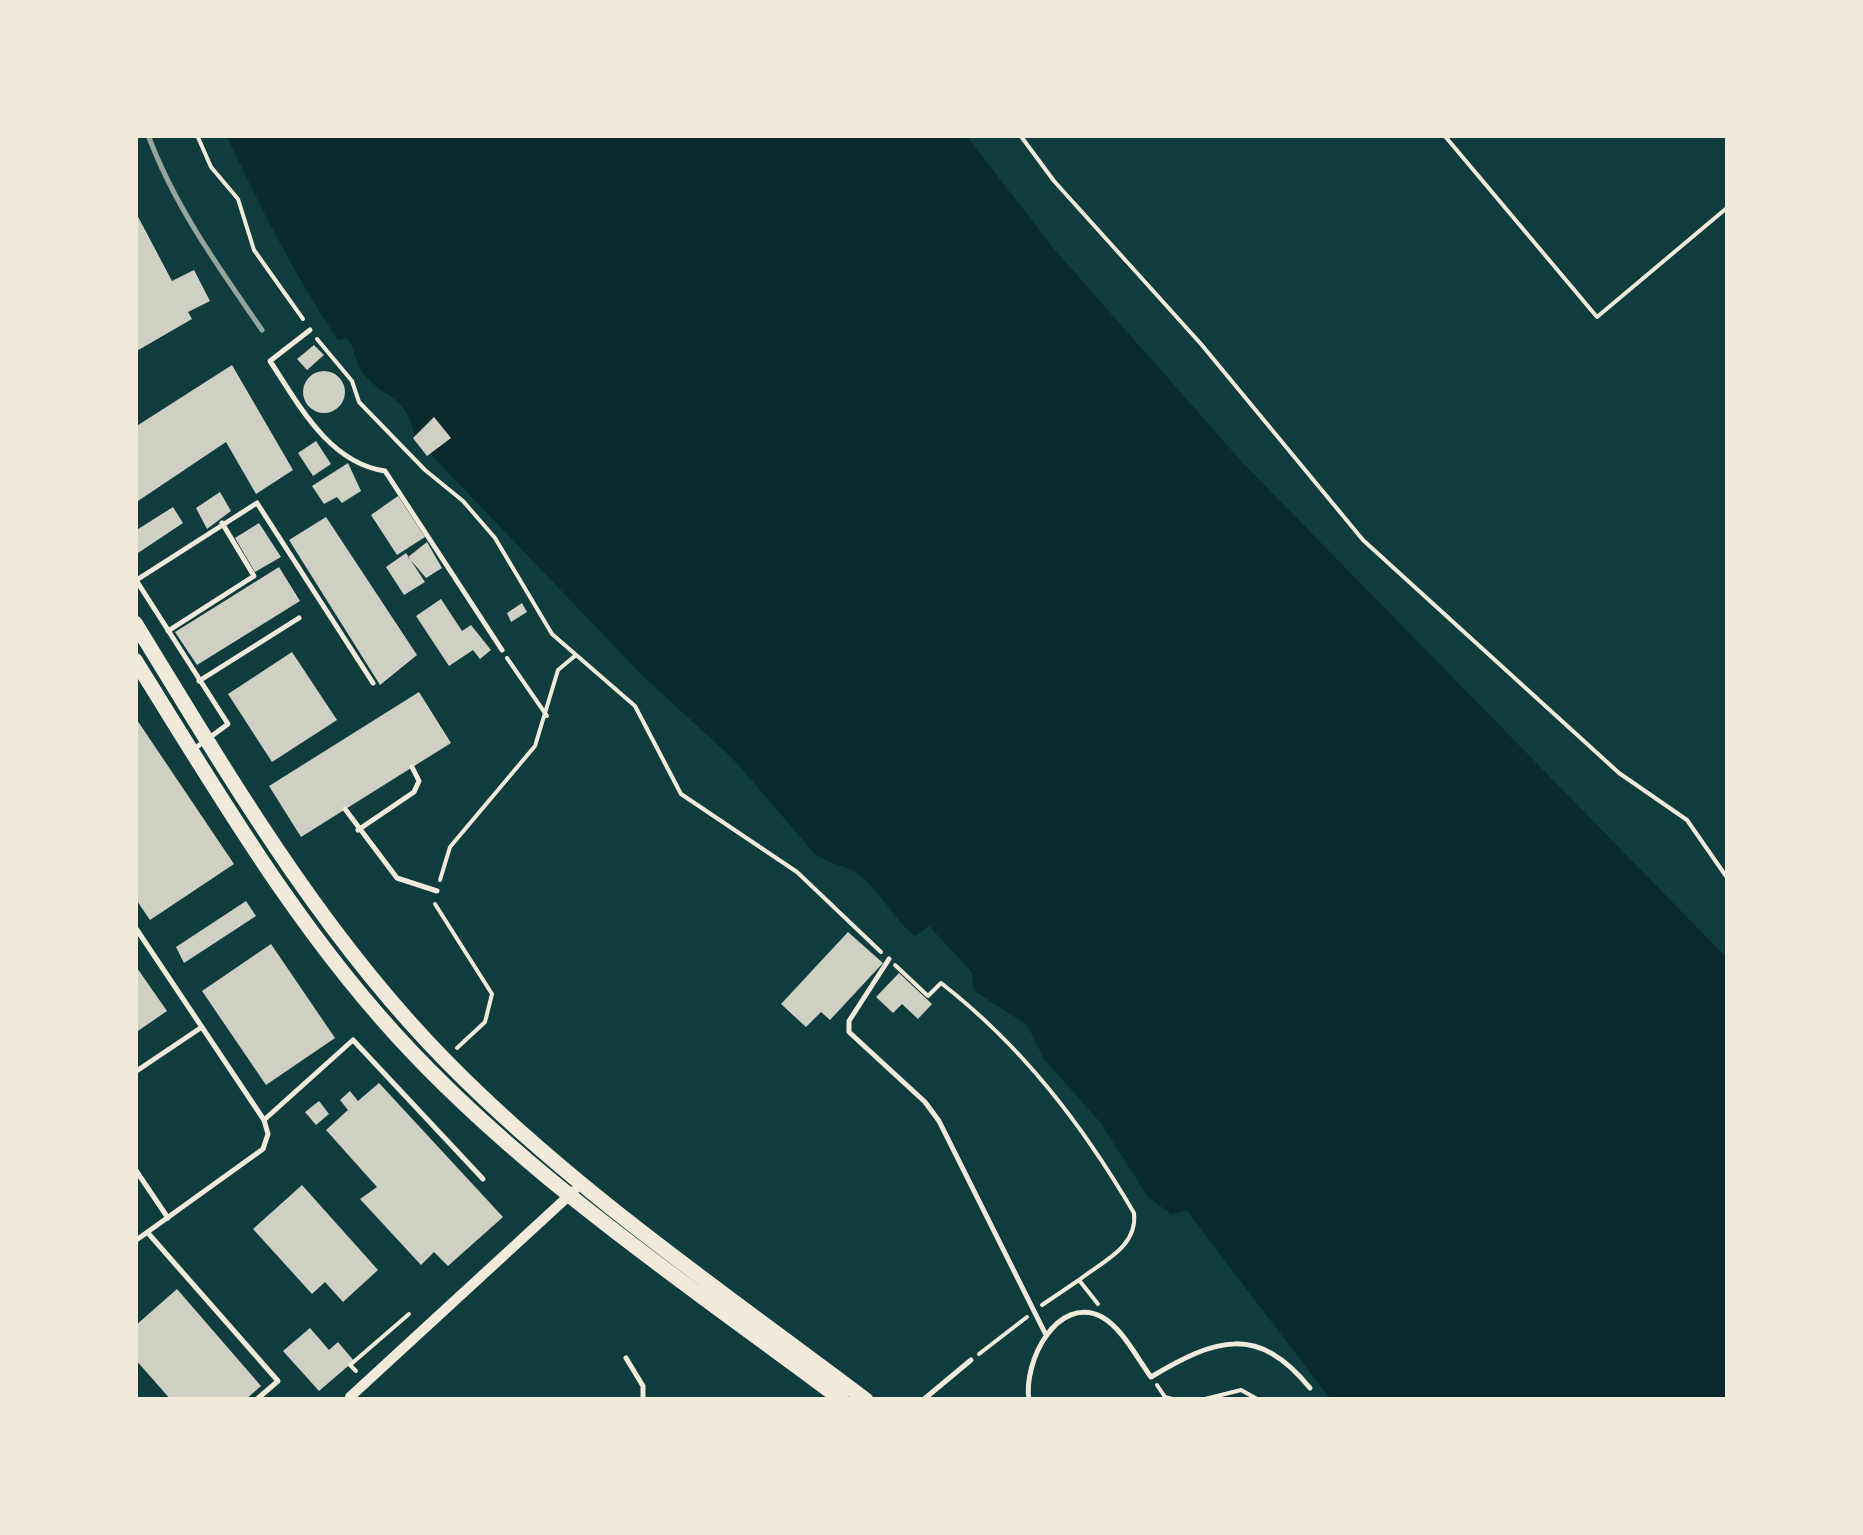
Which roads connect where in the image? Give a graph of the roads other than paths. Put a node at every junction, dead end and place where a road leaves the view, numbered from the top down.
1 (310, 330) road end
2 (222, 522) junction
3 (136, 581) edge
4 (299, 618) dead end
5 (135, 623) edge
6 (168, 631) junction
7 (502, 650) road end
8 (135, 660) edge
9 (199, 680) junction
10 (373, 684) dead end
11 (207, 740) junction
12 (191, 751) junction
13 (412, 767) dead end
14 (345, 810) dead end
15 (358, 830) junction
16 (437, 891) road end
17 (135, 927) edge
18 (889, 959) road end
19 (202, 1027) junction
20 (135, 1072) edge
21 (264, 1120) junction
22 (135, 1169) edge
23 (483, 1178) dead end
24 (575, 1190) junction
25 (168, 1218) junction
26 (147, 1232) junction
27 (135, 1241) edge
28 (1046, 1335) junction
29 (626, 1358) dead end
30 (972, 1360) road end
31 (1310, 1388) dead end
32 (349, 1399) edge
33 (256, 1400) edge
34 (643, 1400) edge
35 (842, 1400) edge
36 (866, 1400) edge
37 (924, 1400) edge
38 (1029, 1400) edge

1 - 7 lane
2 - 3 lane
2 - 6 lane
2 - 10 lane
3 - 6 lane
4 - 9 lane
5 - 11 main road
6 - 9 lane
8 - 12 main road
9 - 11 lane
11 - 12 lane
11 - 24 main road
12 - 24 main road
13 - 15 lane
14 - 15 lane
15 - 16 lane
17 - 19 lane
18 - 28 lane
19 - 20 lane
19 - 21 lane
21 - 23 lane
21 - 25 lane
22 - 25 lane
24 - 32 street
24 - 35 main road
24 - 36 main road
25 - 26 lane
26 - 27 lane
26 - 33 lane
28 - 31 lane
28 - 38 lane
29 - 34 lane
30 - 37 lane

